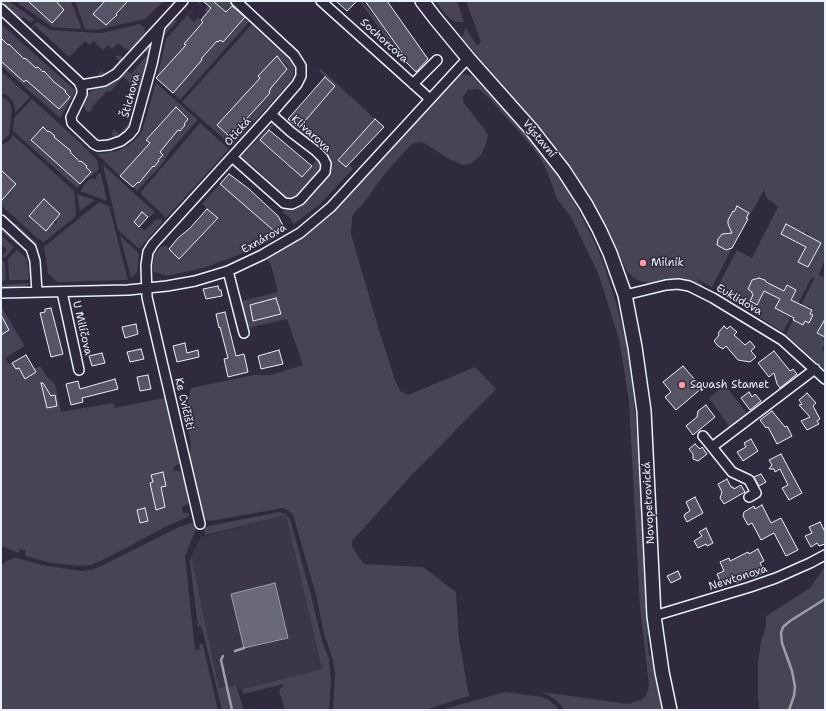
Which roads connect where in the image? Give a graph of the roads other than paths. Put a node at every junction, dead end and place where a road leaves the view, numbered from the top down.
1 (183, 1) edge
2 (236, 1) edge
3 (321, 1) edge
4 (422, 1) edge
5 (1, 9) edge
6 (160, 26) junction
7 (468, 58) junction
8 (436, 60) dead end
9 (413, 84) junction
10 (81, 85) junction
11 (430, 99) junction
12 (271, 114) junction
13 (232, 157) junction
14 (1, 220) edge
15 (228, 271) junction
16 (146, 288) junction
17 (37, 292) junction
18 (62, 292) junction
19 (1, 293) edge
20 (625, 295) junction
21 (244, 333) dead end
22 (815, 369) junction
23 (79, 370) dead end
24 (825, 379) edge
25 (703, 436) dead end
26 (712, 447) junction
27 (749, 497) dead end
28 (200, 524) dead end
29 (825, 555) edge
30 (654, 616) junction
31 (670, 710) edge

1 - 6 street, Štichova
2 - 12 street, Otická
3 - 9 street, Sochorcova
4 - 7 main road, Výstavní
5 - 10 street
6 - 10 street, Štichova
6 - 10 street, Štichova
7 - 11 street, Exnárova
7 - 20 main road, Výstavní
8 - 9 street
9 - 11 street, Sochorcova
11 - 15 street, Exnárova
12 - 13 street, Otická
12 - 13 street, Klivarova
13 - 16 street, Otická
14 - 17 street
15 - 16 street, Exnárova
15 - 21 street
16 - 18 street, Exnárova
16 - 28 street, Ke Cvičišti
17 - 18 street, Exnárova
17 - 19 street, Exnárova
18 - 23 street, U Milíčova
20 - 22 street, Euklidova
20 - 30 main road, Novopetrovická
22 - 24 street, Euklidova
22 - 26 street
25 - 26 street
26 - 27 street
29 - 30 street, Newtonova
30 - 31 main road, Novopetrovická

